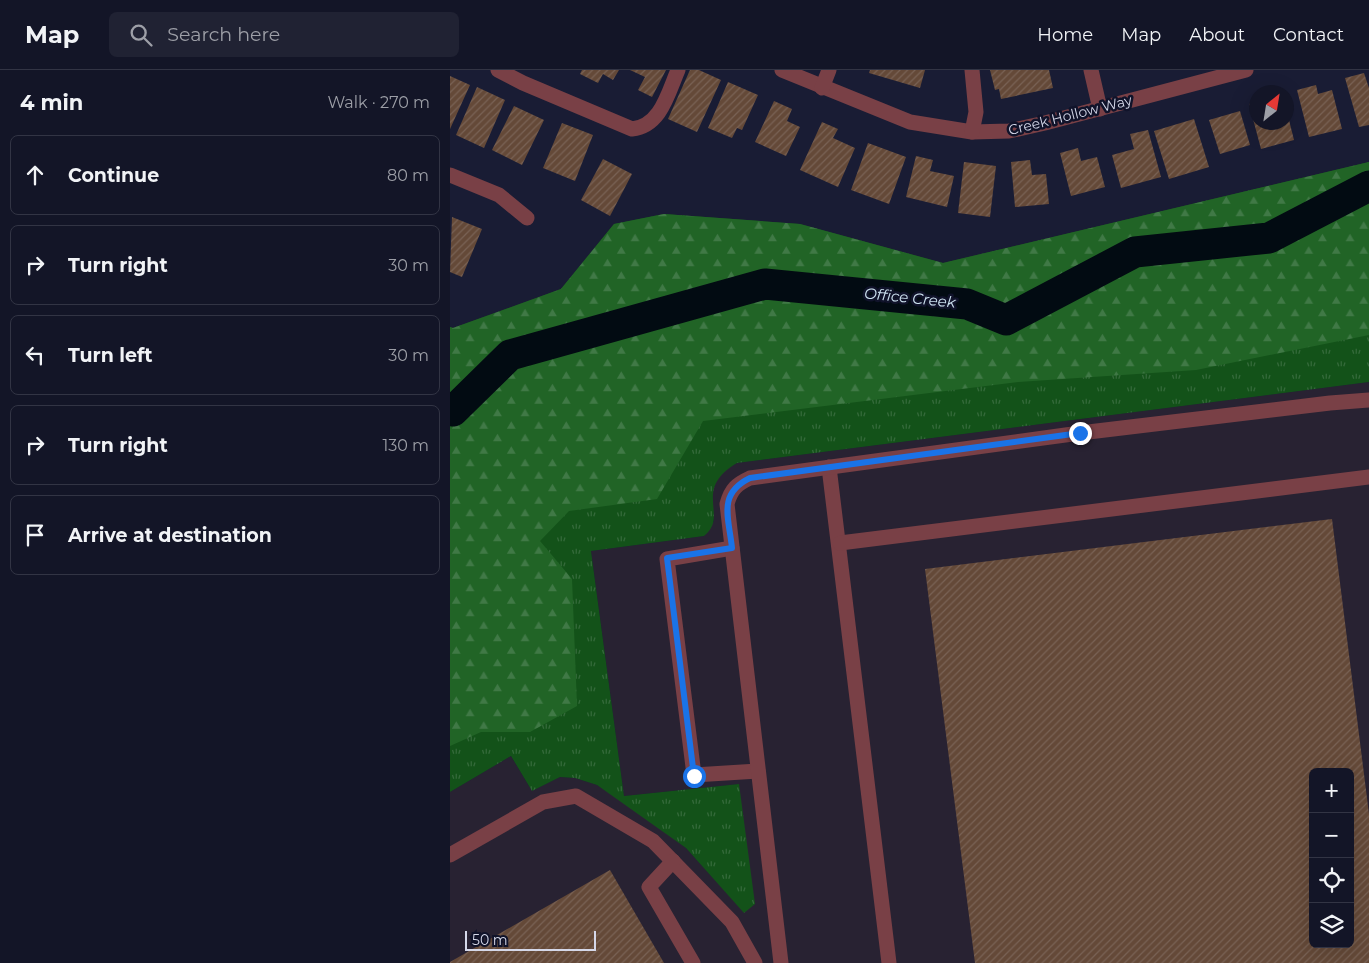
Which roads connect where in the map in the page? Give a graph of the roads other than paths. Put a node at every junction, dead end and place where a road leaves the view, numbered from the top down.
1 (498, 70) edge
2 (678, 70) edge
3 (782, 70) edge
4 (829, 70) edge
5 (972, 70) edge
6 (1091, 70) edge
7 (1246, 70) edge
8 (1204, 75) edge
9 (822, 88) junction
10 (1100, 109) junction
11 (972, 132) junction
12 (450, 174) edge
13 (527, 218) dead end
14 (1369, 400) edge
15 (829, 467) junction
16 (1369, 477) edge
17 (840, 544) junction
18 (732, 548) junction
19 (758, 771) junction
20 (450, 855) edge
21 (673, 862) junction
22 (693, 963) edge
23 (755, 963) edge
24 (781, 963) edge
25 (890, 963) edge

1 - 2 street
3 - 9 street, Creek Hollow Way
4 - 9 street
5 - 11 street
6 - 10 street
7 - 8 street, Creek Hollow Way
8 - 10 street, Creek Hollow Way
9 - 11 street, Creek Hollow Way
10 - 11 street, Creek Hollow Way
12 - 13 street
14 - 15 street
15 - 17 street
15 - 18 street
16 - 17 street
17 - 25 street
18 - 19 street
18 - 19 street
19 - 24 street
20 - 21 street
21 - 22 street
21 - 23 street

